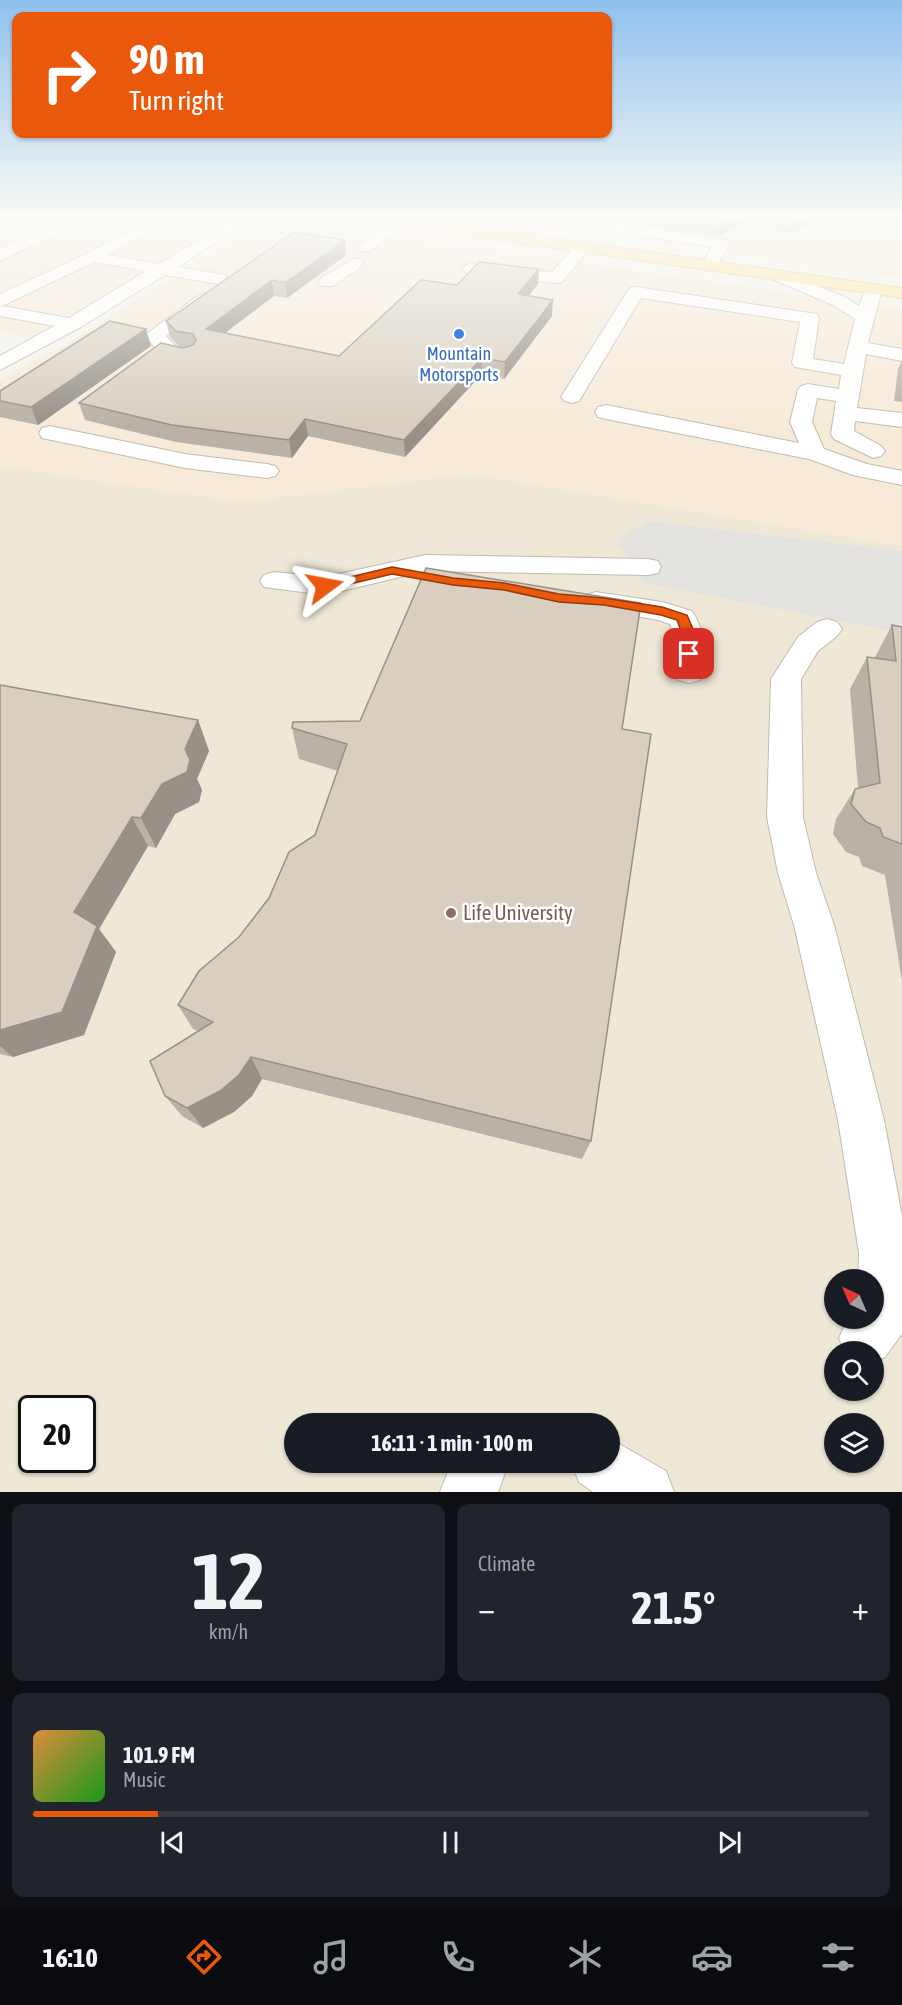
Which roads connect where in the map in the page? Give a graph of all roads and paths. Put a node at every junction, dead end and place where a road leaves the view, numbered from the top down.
1 (28, 288) edge
2 (132, 288) edge
3 (214, 288) edge
4 (808, 288) edge
5 (864, 288) edge
6 (873, 289) junction
7 (902, 293) edge
8 (0, 301) edge
9 (0, 311) edge
10 (864, 317) junction
11 (72, 324) junction
12 (166, 347) junction
13 (858, 347) junction
14 (902, 355) edge
15 (188, 357) edge
16 (149, 360) edge
17 (0, 364) edge
18 (852, 371) junction
19 (572, 397) dead end
20 (846, 405) junction
21 (606, 412) dead end
22 (68, 420) dead end
23 (902, 420) edge
24 (873, 451) dead end
25 (815, 453) junction
26 (267, 471) dead end
27 (902, 478) edge
28 (648, 567) dead end
29 (392, 570) junction
30 (274, 581) dead end
31 (526, 591) edge
32 (570, 599) edge
33 (827, 629) dead end
34 (689, 672) dead end
35 (866, 1338) dead end
36 (477, 1473) edge
37 (616, 1473) edge
38 (469, 1492) edge
39 (645, 1492) edge

1 - 8 street
2 - 11 street
3 - 12 street
4 - 10 street
5 - 6 main road
6 - 7 main road
6 - 10 street
9 - 11 street
10 - 13 street
11 - 17 street
12 - 15 street
12 - 16 street
13 - 14 street
13 - 18 street
18 - 19 street
18 - 20 street
20 - 23 street
20 - 24 street
20 - 25 street
21 - 25 street
22 - 26 street
25 - 27 street
28 - 29 street
29 - 30 street
29 - 31 street
32 - 34 street
33 - 35 street
36 - 38 street
37 - 39 street

